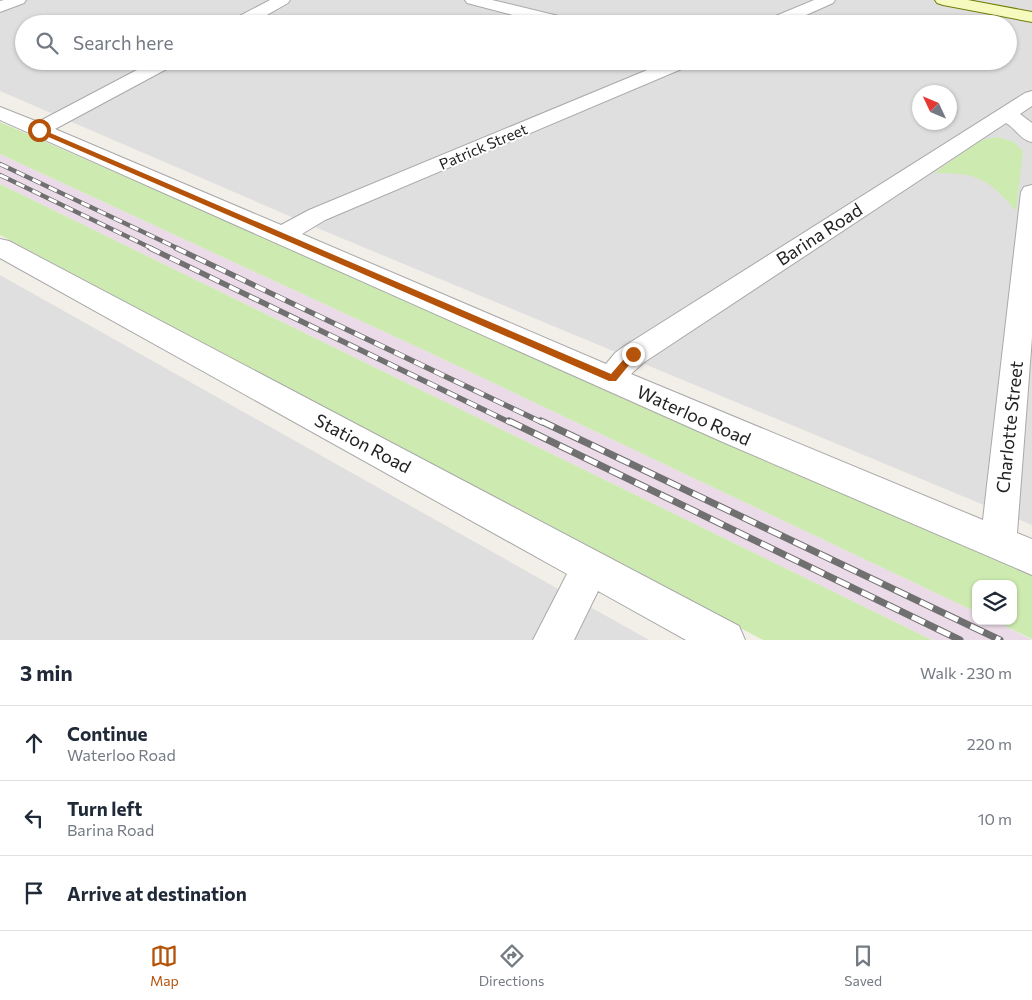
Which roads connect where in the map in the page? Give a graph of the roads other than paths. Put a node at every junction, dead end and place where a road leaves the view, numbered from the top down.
1 (18, 0) edge
2 (282, 0) edge
3 (473, 0) edge
4 (826, 0) edge
5 (943, 0) edge
6 (0, 7) edge
7 (254, 15) edge
8 (533, 15) edge
9 (792, 15) edge
10 (1032, 17) edge
11 (151, 70) edge
12 (663, 70) edge
13 (1032, 97) edge
14 (0, 113) edge
15 (1006, 114) junction
16 (39, 130) junction
17 (1032, 136) edge
18 (1032, 192) edge
19 (282, 236) junction
20 (0, 248) edge
21 (612, 378) junction
22 (998, 542) junction
23 (1032, 557) edge
24 (591, 566) junction
25 (553, 640) edge
26 (725, 640) edge

1 - 6 street
2 - 7 street
3 - 8 street
4 - 9 street
5 - 10 main road
11 - 16 street
12 - 19 street, Patrick Street
13 - 15 street, Barina Road
14 - 16 street, Waterloo Road
15 - 17 street
15 - 21 street, Barina Road
16 - 19 street, Waterloo Road
18 - 22 street, Charlotte Street
19 - 21 street, Waterloo Road
20 - 24 street, Station Road
21 - 22 street, Waterloo Road
22 - 23 street, Waterloo Road
24 - 25 street
24 - 26 street, Station Road

